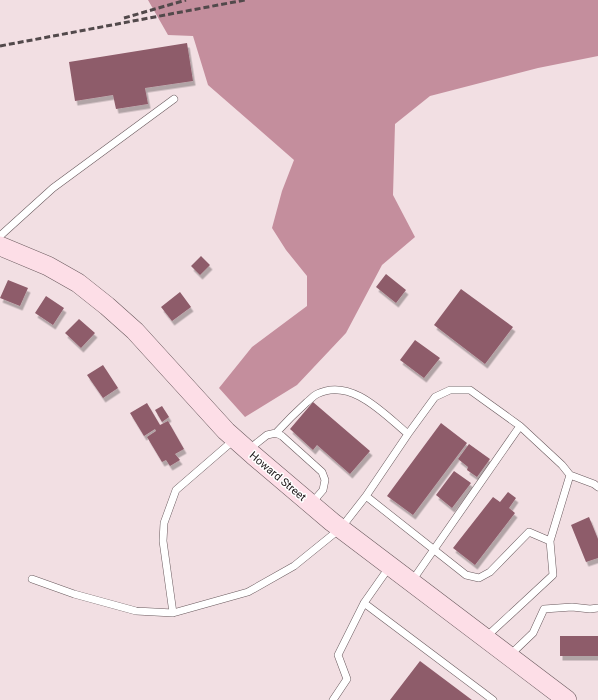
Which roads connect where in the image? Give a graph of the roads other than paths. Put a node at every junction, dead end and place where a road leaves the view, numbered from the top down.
1 (174, 99) dead end
2 (0, 236) edge
3 (0, 246) edge
4 (520, 426) junction
5 (276, 433) junction
6 (408, 434) junction
7 (241, 444) junction
8 (570, 476) junction
9 (598, 487) edge
10 (366, 496) junction
11 (311, 504) junction
12 (341, 528) junction
13 (550, 541) junction
14 (434, 550) junction
15 (391, 566) junction
16 (32, 579) dead end
17 (412, 582) junction
18 (364, 603) junction
19 (598, 608) edge
20 (173, 612) junction
21 (485, 638) junction
22 (509, 656) junction
23 (333, 700) edge
24 (493, 700) edge
25 (567, 700) edge

1 - 2 lane
3 - 7 main road, Howard Street
4 - 6 lane
4 - 8 lane
4 - 14 lane
5 - 6 lane
5 - 7 lane
5 - 11 lane
6 - 10 lane
7 - 11 main road, Howard Street
7 - 20 lane
8 - 9 lane
8 - 13 lane
10 - 12 lane
10 - 14 lane
11 - 12 main road, Howard Street
12 - 15 main road, Howard Street
12 - 20 lane
13 - 14 lane
13 - 21 lane
14 - 17 lane
15 - 17 main road, Howard Street
15 - 18 lane
16 - 20 lane
17 - 21 main road, Howard Street
18 - 23 lane
18 - 24 lane
19 - 22 lane
21 - 22 main road, Howard Street
22 - 25 main road, Howard Street

